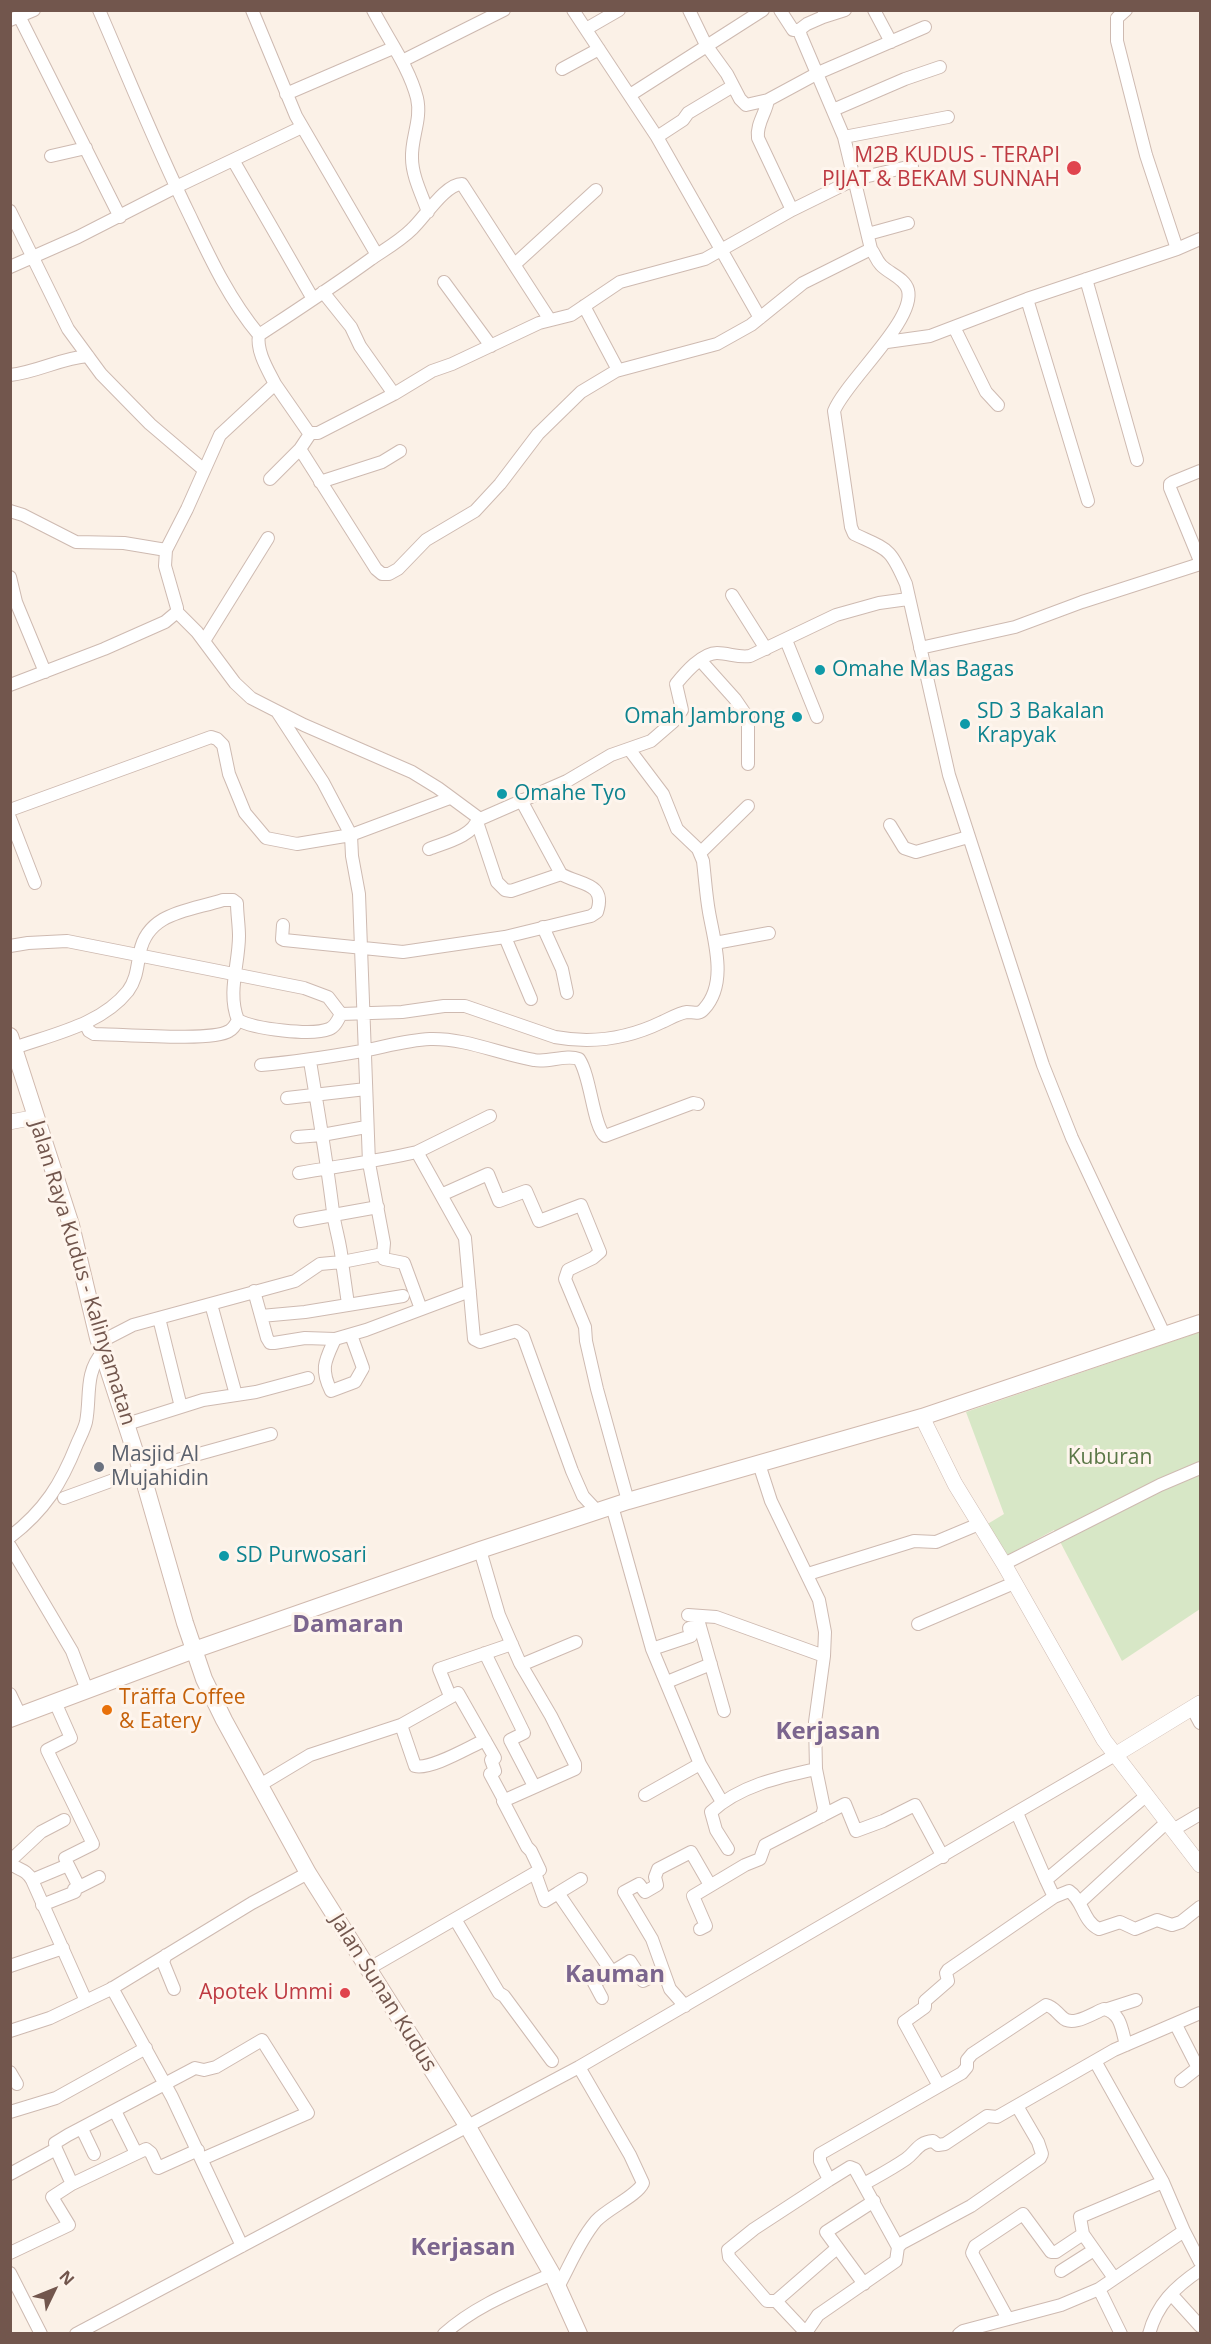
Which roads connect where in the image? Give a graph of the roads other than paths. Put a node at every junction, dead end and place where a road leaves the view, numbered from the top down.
1 (34, 10) edge
2 (99, 10) edge
3 (252, 10) edge
4 (373, 10) edge
5 (504, 10) edge
6 (573, 10) edge
7 (689, 10) edge
8 (763, 10) edge
9 (780, 10) edge
10 (845, 10) edge
11 (874, 10) edge
12 (1126, 10) edge
13 (622, 11) edge
14 (824, 14) edge
15 (482, 15) edge
16 (15, 18) edge
17 (925, 27) dead end
18 (586, 29) junction
19 (799, 30) junction
20 (891, 42) junction
21 (706, 45) junction
22 (393, 48) junction
23 (599, 49) junction
24 (402, 61) junction
25 (940, 67) dead end
26 (562, 69) dead end
27 (818, 73) junction
28 (733, 86) junction
29 (286, 94) junction
30 (630, 94) junction
31 (768, 100) junction
32 (833, 110) junction
33 (948, 117) dead end
34 (302, 127) junction
35 (657, 137) junction
36 (844, 137) junction
37 (86, 148) junction
38 (51, 156) dead end
39 (233, 160) junction
40 (912, 166) dead end
41 (855, 179) junction
42 (176, 187) junction
43 (596, 190) dead end
44 (792, 210) junction
45 (10, 211) edge
46 (428, 212) junction
47 (120, 217) junction
48 (908, 223) dead end
49 (868, 234) junction
50 (1200, 239) edge
51 (872, 249) junction
52 (1177, 249) junction
53 (722, 250) junction
54 (377, 255) junction
55 (33, 258) junction
56 (515, 264) junction
57 (10, 267) edge
58 (1086, 279) junction
59 (444, 282) dead end
60 (318, 296) junction
61 (1027, 299) junction
62 (584, 306) junction
63 (760, 318) junction
64 (550, 320) junction
65 (954, 327) junction
66 (259, 334) junction
67 (887, 342) junction
68 (491, 346) junction
69 (88, 356) junction
70 (618, 370) junction
71 (10, 375) edge
72 (275, 384) junction
73 (394, 394) junction
74 (998, 405) dead end
75 (310, 434) junction
76 (300, 449) junction
77 (400, 451) dead end
78 (1137, 460) dead end
79 (204, 470) junction
80 (1200, 471) edge
81 (270, 479) dead end
82 (320, 482) junction
83 (1088, 501) dead end
84 (10, 512) edge
85 (268, 538) dead end
86 (166, 550) junction
87 (1200, 562) edge
88 (10, 578) edge
89 (732, 595) dead end
90 (909, 599) junction
91 (177, 612) junction
92 (786, 640) junction
93 (204, 641) junction
94 (920, 648) junction
95 (766, 649) junction
96 (700, 660) junction
97 (45, 672) junction
98 (10, 685) edge
99 (278, 712) junction
100 (817, 717) dead end
101 (629, 749) junction
102 (748, 764) dead end
103 (450, 798) junction
104 (521, 800) junction
105 (748, 806) dead end
106 (10, 810) edge
107 (10, 818) edge
108 (478, 820) junction
109 (890, 825) dead end
110 (351, 835) junction
111 (968, 837) junction
112 (429, 849) dead end
113 (700, 853) junction
114 (561, 874) junction
115 (35, 883) dead end
116 (283, 925) dead end
117 (543, 927) junction
118 (769, 933) dead end
119 (505, 937) junction
120 (715, 943) junction
121 (10, 946) edge
122 (361, 947) junction
123 (139, 957) junction
124 (234, 975) junction
125 (567, 993) dead end
126 (531, 999) dead end
127 (364, 1012) junction
128 (341, 1014) junction
129 (238, 1020) junction
130 (85, 1023) junction
131 (12, 1042) edge
132 (365, 1050) junction
133 (310, 1061) junction
134 (261, 1065) dead end
135 (366, 1089) junction
136 (315, 1096) junction
137 (287, 1098) dead end
138 (698, 1104) dead end
139 (490, 1116) dead end
140 (36, 1117) junction
141 (10, 1122) edge
142 (366, 1127) junction
143 (322, 1135) junction
144 (297, 1137) dead end
145 (417, 1152) junction
146 (369, 1163) junction
147 (328, 1168) junction
148 (299, 1173) dead end
149 (441, 1195) junction
150 (378, 1207) junction
151 (333, 1215) junction
152 (300, 1221) dead end
153 (383, 1254) junction
154 (342, 1262) junction
155 (254, 1291) junction
156 (470, 1291) junction
157 (403, 1296) dead end
158 (211, 1304) junction
159 (348, 1304) junction
160 (421, 1309) junction
161 (261, 1316) junction
162 (159, 1318) junction
163 (1200, 1323) edge
164 (351, 1335) junction
165 (1165, 1336) junction
166 (336, 1339) junction
167 (101, 1347) junction
168 (308, 1378) dead end
169 (236, 1395) junction
170 (181, 1407) junction
171 (922, 1417) junction
172 (127, 1424) junction
173 (271, 1434) dead end
174 (759, 1464) junction
175 (1200, 1468) edge
176 (141, 1470) junction
177 (64, 1498) dead end
178 (612, 1506) junction
179 (979, 1524) junction
180 (10, 1537) edge
181 (10, 1546) edge
182 (480, 1550) junction
183 (1004, 1564) junction
184 (808, 1574) junction
185 (1014, 1583) junction
186 (695, 1619) junction
187 (918, 1624) dead end
188 (576, 1642) dead end
189 (512, 1644) junction
190 (652, 1649) junction
191 (194, 1650) junction
192 (485, 1653) junction
193 (824, 1656) junction
194 (711, 1664) junction
195 (521, 1665) junction
196 (666, 1682) junction
197 (87, 1690) junction
198 (10, 1694) edge
199 (450, 1696) junction
200 (56, 1702) junction
201 (1196, 1706) edge
202 (724, 1711) dead end
203 (15, 1717) edge
204 (1200, 1723) edge
205 (401, 1725) junction
206 (485, 1740) junction
207 (1115, 1755) junction
208 (700, 1764) junction
209 (816, 1769) junction
210 (260, 1785) junction
211 (534, 1786) junction
212 (645, 1795) dead end
213 (1147, 1795) junction
214 (504, 1800) junction
215 (722, 1802) junction
216 (1017, 1814) junction
217 (1200, 1814) edge
218 (822, 1816) junction
219 (64, 1820) dead end
220 (1170, 1826) junction
221 (728, 1849) dead end
222 (943, 1857) junction
223 (10, 1862) edge
224 (68, 1865) junction
225 (1200, 1865) edge
226 (308, 1874) junction
227 (535, 1874) junction
228 (99, 1877) dead end
229 (581, 1879) dead end
230 (32, 1880) junction
231 (1046, 1880) junction
232 (710, 1885) junction
233 (79, 1887) junction
234 (558, 1893) junction
235 (1054, 1897) junction
236 (1079, 1904) junction
237 (42, 1905) junction
238 (1200, 1907) edge
239 (455, 1919) junction
240 (700, 1929) dead end
241 (63, 1948) junction
242 (166, 1955) junction
243 (10, 1966) edge
244 (368, 1969) junction
245 (663, 1971) junction
246 (612, 1972) junction
247 (112, 1988) junction
248 (174, 1989) dead end
249 (602, 1998) dead end
250 (1136, 2000) dead end
251 (86, 2001) junction
252 (685, 2006) junction
253 (1108, 2009) junction
254 (1200, 2013) edge
255 (1176, 2025) junction
256 (10, 2031) edge
257 (1126, 2045) junction
258 (146, 2048) junction
259 (552, 2061) dead end
260 (1095, 2061) junction
261 (579, 2067) junction
262 (1199, 2067) edge
263 (10, 2072) edge
264 (1181, 2081) dead end
265 (165, 2083) junction
266 (17, 2084) dead end
267 (939, 2086) junction
268 (1017, 2106) junction
269 (115, 2111) junction
270 (10, 2112) edge
271 (468, 2127) junction
272 (82, 2129) junction
273 (56, 2149) junction
274 (136, 2153) junction
275 (94, 2154) dead end
276 (200, 2155) junction
277 (10, 2174) edge
278 (829, 2180) junction
279 (1163, 2182) junction
280 (72, 2184) junction
281 (864, 2184) junction
282 (874, 2201) junction
283 (1184, 2231) junction
284 (1083, 2234) junction
285 (242, 2246) junction
286 (898, 2247) junction
287 (837, 2248) junction
288 (1094, 2250) junction
289 (10, 2253) edge
290 (1200, 2262) edge
291 (1200, 2270) edge
292 (1061, 2271) dead end
293 (10, 2273) edge
294 (1114, 2278) junction
295 (555, 2280) junction
296 (864, 2284) junction
297 (1099, 2289) junction
298 (1171, 2294) junction
299 (776, 2301) junction
300 (1008, 2319) junction
301 (1200, 2326) edge
302 (806, 2333) edge
303 (41, 2334) edge
304 (76, 2334) edge
305 (444, 2334) edge
306 (579, 2334) edge
307 (959, 2334) edge
308 (1121, 2334) edge
309 (1149, 2334) edge

1 - 16 street
2 - 42 street
3 - 29 street
4 - 22 street
5 - 15 street
6 - 18 street
7 - 21 street
8 - 21 street
9 - 19 street
10 - 14 street
11 - 20 street
12 - 52 street
13 - 18 street
14 - 19 street
15 - 24 street
16 - 37 street
17 - 20 street
18 - 23 street
19 - 27 street
20 - 27 street
21 - 28 street
21 - 30 street
22 - 24 street
22 - 29 street
23 - 26 street
23 - 30 street
24 - 46 street
25 - 32 street
27 - 31 street
27 - 32 street
28 - 31 street
28 - 35 street
29 - 34 street
30 - 35 street
31 - 44 street
32 - 36 street
33 - 36 street
34 - 39 street
34 - 54 street
35 - 53 street
36 - 41 street
37 - 38 street
37 - 47 street
39 - 42 street
39 - 60 street
40 - 41 street
41 - 44 street
41 - 49 street
42 - 47 street
42 - 66 street
43 - 56 street
44 - 53 street
45 - 55 street
46 - 54 street
46 - 56 street
47 - 55 street
48 - 49 street
49 - 51 street
50 - 52 street
51 - 63 street
51 - 67 street
52 - 58 street
53 - 62 street
53 - 63 street
54 - 60 street
55 - 57 street
55 - 69 street
56 - 64 street
58 - 61 street
58 - 78 street
59 - 68 street
60 - 66 street
60 - 73 street
61 - 65 street
61 - 83 street
62 - 64 street
62 - 70 street
63 - 70 street
64 - 68 street
65 - 67 street
65 - 74 street
66 - 72 street
67 - 90 street
68 - 73 street
69 - 71 street
69 - 79 street
70 - 82 street
72 - 75 street
72 - 79 street
73 - 75 street
75 - 76 street
76 - 81 street
76 - 82 street
77 - 82 street
79 - 86 street
80 - 87 street
84 - 86 street
85 - 93 street
86 - 91 street
87 - 94 street
88 - 97 street
89 - 95 street
90 - 92 street
90 - 94 street
91 - 93 street
91 - 97 street
92 - 95 street
92 - 100 street
93 - 99 street
94 - 111 street
95 - 96 street
96 - 101 street
96 - 102 street
97 - 98 street
99 - 103 street
99 - 110 street
101 - 104 street
101 - 113 street
103 - 108 street
103 - 110 street
104 - 108 street
104 - 114 street
105 - 113 street
106 - 110 street
107 - 115 street
108 - 112 street
108 - 114 street
109 - 111 street
110 - 122 street
111 - 165 street
113 - 120 street
114 - 117 street
116 - 122 street
117 - 119 street
117 - 125 street
118 - 120 street
119 - 122 street
119 - 126 street
120 - 127 street
121 - 123 street
122 - 127 street
123 - 124 street
123 - 124 street
123 - 130 street
124 - 128 street
124 - 129 street
127 - 128 street
127 - 132 street
128 - 129 street
129 - 130 street
130 - 131 street
131 - 140 main road, Jalan Raya Kudus - Kalinyamatan
132 - 133 street
132 - 135 street
132 - 138 street
133 - 134 street
133 - 136 street
135 - 136 street
135 - 142 street
136 - 137 street
136 - 143 street
139 - 145 street
140 - 141 street
140 - 167 main road, Jalan Raya Kudus - Kalinyamatan
142 - 143 street
142 - 146 street
143 - 144 street
143 - 147 street
145 - 146 street
145 - 149 street
146 - 147 street
146 - 150 street
147 - 148 street
147 - 151 street
149 - 156 street
149 - 178 street
150 - 151 street
150 - 153 street
151 - 152 street
151 - 154 street
153 - 154 street
153 - 160 street
154 - 155 street
154 - 159 street
155 - 158 street
155 - 161 street
156 - 160 street
156 - 178 street
157 - 159 street
158 - 162 street
158 - 169 street
159 - 161 street
160 - 164 street
161 - 166 street
162 - 167 street
162 - 170 street
163 - 165 main road
164 - 166 street
164 - 166 street
165 - 171 main road
167 - 172 main road, Jalan Raya Kudus - Kalinyamatan
167 - 180 street
168 - 169 street
169 - 170 street
170 - 172 street
171 - 174 main road
171 - 179 street
172 - 176 main road, Jalan Raya Kudus - Kalinyamatan
173 - 176 street
174 - 178 main road
174 - 184 street
175 - 183 street
176 - 177 street
176 - 191 main road, Jalan Raya Kudus - Kalinyamatan
178 - 182 main road
178 - 190 street
179 - 183 street
179 - 184 street
181 - 197 street
182 - 189 street
182 - 191 main road
183 - 185 street
184 - 193 street
185 - 187 street
185 - 207 street
186 - 190 street
186 - 193 street
186 - 194 street
188 - 195 street
189 - 192 street
189 - 195 street
190 - 196 street
191 - 197 main road
191 - 210 main road, Jalan Sunan Kudus
192 - 199 street
192 - 211 street
193 - 209 street
194 - 196 street
194 - 202 street
195 - 211 street
196 - 208 street
197 - 200 main road
198 - 203 street
199 - 205 street
199 - 206 street
200 - 203 main road
200 - 224 street
201 - 204 street
201 - 207 street
205 - 206 street
205 - 210 street
206 - 214 street
207 - 213 street
207 - 216 street
208 - 212 street
208 - 215 street
209 - 215 street
209 - 218 street
210 - 226 main road, Jalan Sunan Kudus
211 - 214 street
213 - 220 street
213 - 231 street
214 - 227 street
215 - 221 street
216 - 222 street
216 - 231 street
217 - 220 street
218 - 222 street
218 - 232 street
219 - 223 street
220 - 225 street
220 - 236 street
222 - 252 street
223 - 230 street
224 - 230 street
224 - 233 street
226 - 242 street
226 - 244 main road, Jalan Sunan Kudus
227 - 234 street
227 - 239 street
228 - 233 street
229 - 234 street
230 - 237 street
231 - 235 street
232 - 240 street
232 - 245 street
233 - 237 street
234 - 246 street
235 - 236 street
235 - 267 street
236 - 238 street
237 - 241 street
239 - 244 street
239 - 259 street
241 - 243 street
241 - 251 street
242 - 247 street
242 - 248 street
244 - 271 main road, Jalan Sunan Kudus
245 - 246 street
245 - 252 street
246 - 249 street
247 - 251 street
247 - 258 street
250 - 253 street
251 - 256 street
252 - 261 street
253 - 257 street
253 - 267 street
254 - 255 street
255 - 257 street
255 - 262 street
257 - 260 street
258 - 265 street
258 - 270 street
260 - 268 street
260 - 279 street
261 - 271 street
261 - 295 street
262 - 264 street
263 - 266 street
265 - 269 street
265 - 276 street
265 - 276 street
267 - 278 street
268 - 281 street
268 - 286 street
269 - 272 street
269 - 274 street
271 - 285 street
271 - 295 main road, Jalan Sunan Kudus
272 - 273 street
272 - 275 street
273 - 277 street
273 - 280 street
274 - 276 street
274 - 280 street
276 - 285 street
278 - 281 street
278 - 299 street
279 - 283 street
279 - 284 street
280 - 289 street
281 - 282 street
282 - 286 street
282 - 287 street
283 - 290 street
283 - 294 street
284 - 288 street
284 - 300 street
285 - 304 street
286 - 296 street
287 - 296 street
287 - 299 street
288 - 292 street
288 - 294 street
291 - 298 street
293 - 303 street
294 - 297 street
295 - 305 street
295 - 306 main road, Jalan Sunan Kudus
296 - 302 street
297 - 300 street
297 - 308 street
298 - 301 street
298 - 309 street
299 - 302 street
300 - 307 street

